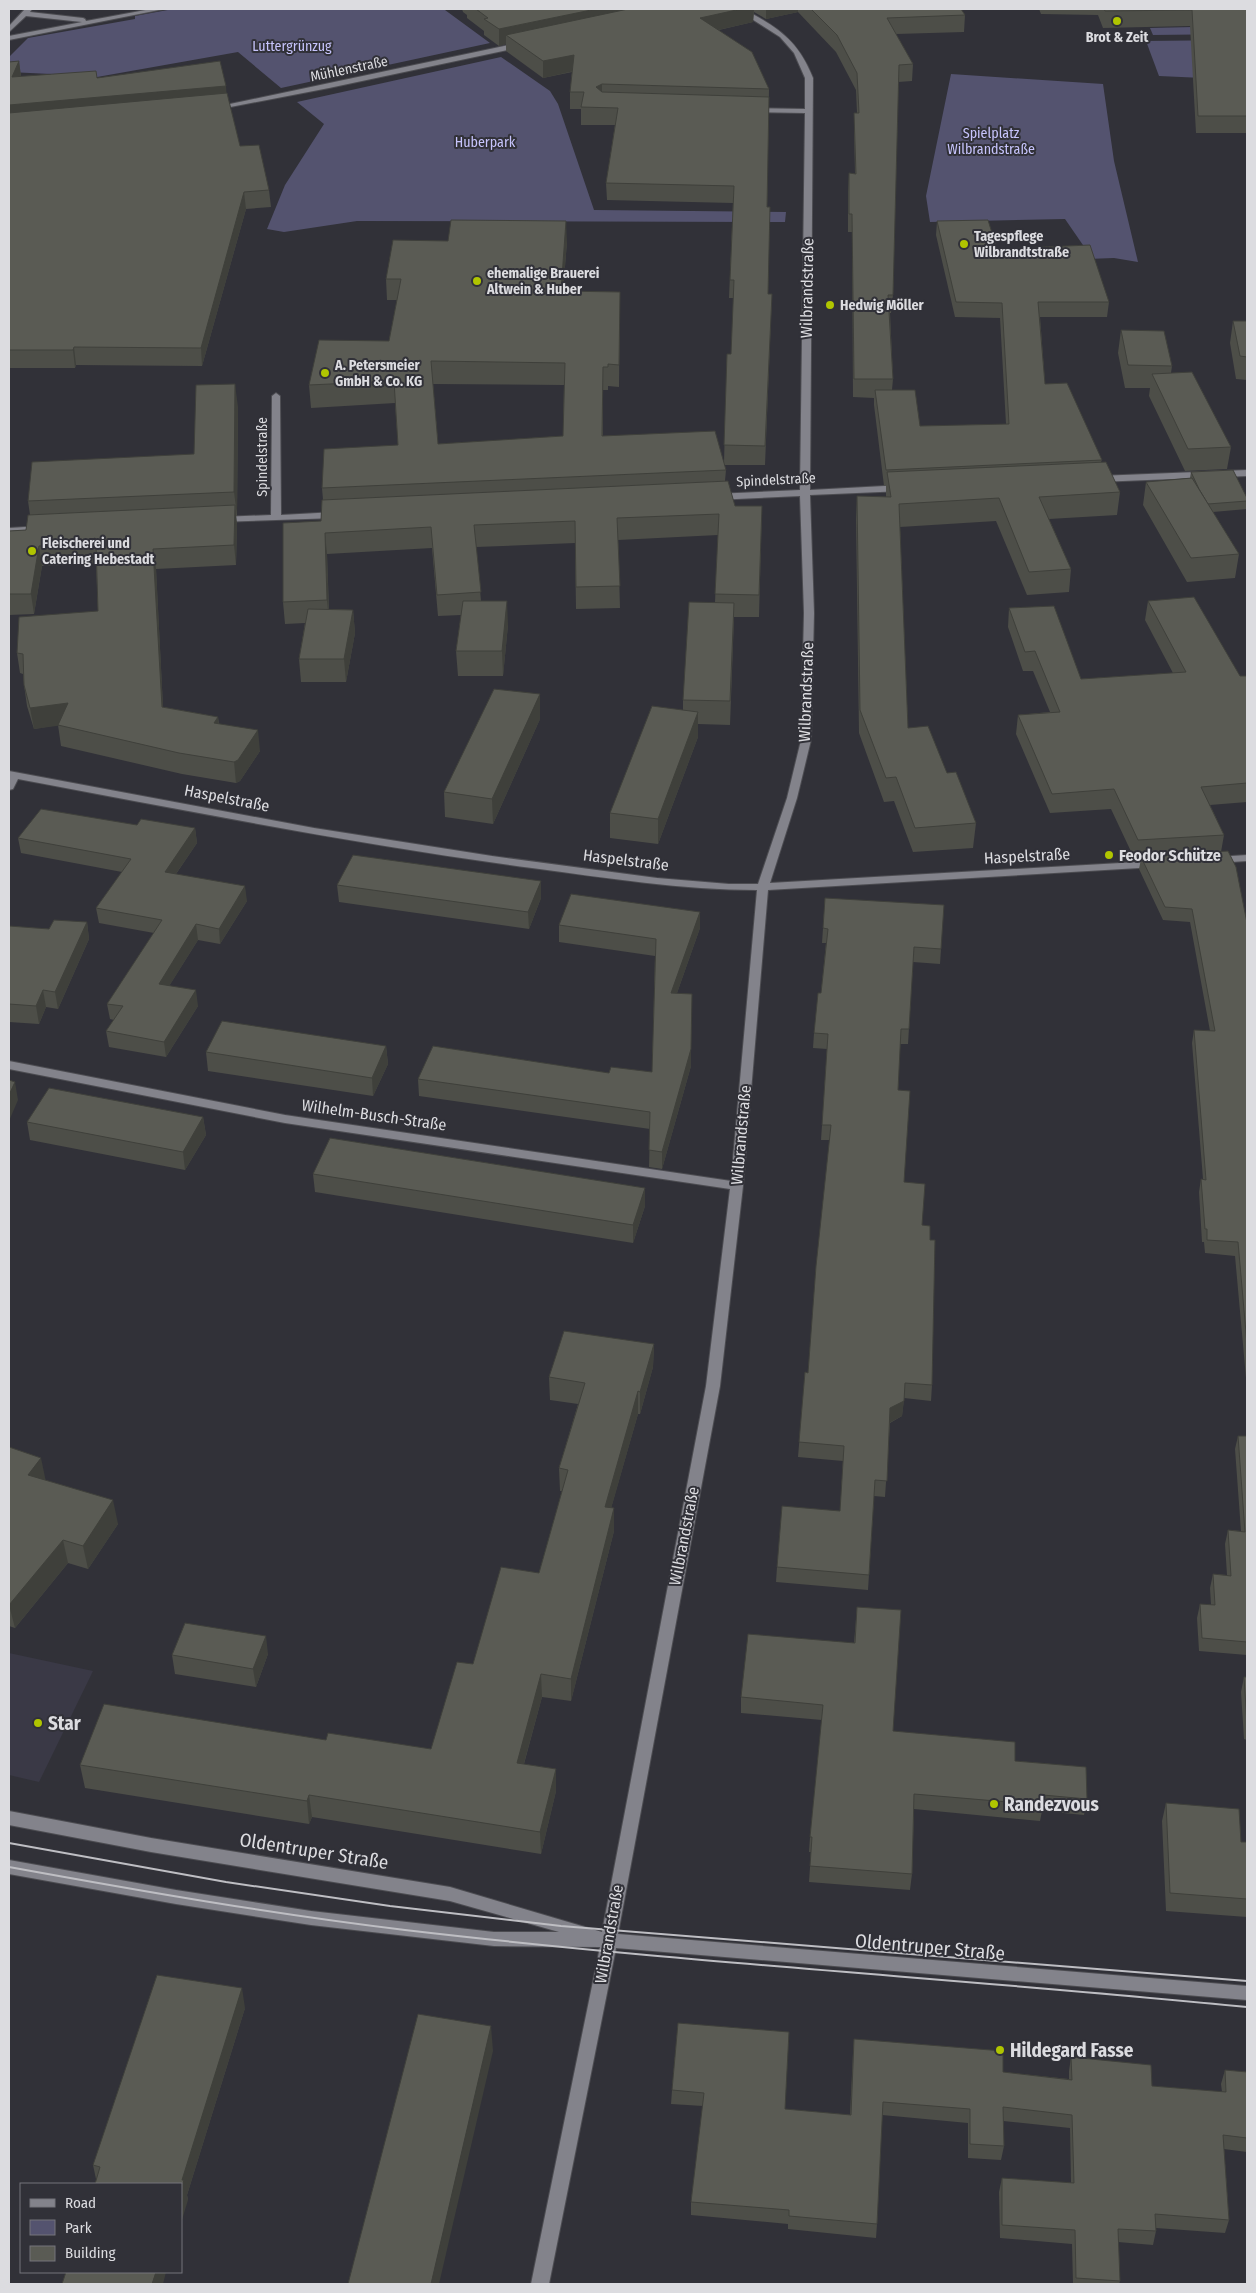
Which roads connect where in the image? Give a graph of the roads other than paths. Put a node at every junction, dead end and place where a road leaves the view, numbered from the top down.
1 (161, 9) edge
2 (740, 9) edge
3 (27, 11) edge
4 (95, 22) junction
5 (9, 30) edge
6 (9, 38) edge
7 (535, 42) edge
8 (210, 108) edge
9 (746, 110) edge
10 (809, 111) junction
11 (276, 396) dead end
12 (1247, 473) edge
13 (1085, 480) edge
14 (913, 488) edge
15 (805, 492) junction
16 (701, 498) edge
17 (348, 514) edge
18 (276, 518) junction
19 (206, 521) edge
20 (48, 529) edge
21 (9, 531) edge
22 (12, 774) edge
23 (9, 787) edge
24 (1247, 858) edge
25 (1208, 861) edge
26 (1170, 863) edge
27 (763, 887) junction
28 (9, 1065) edge
29 (737, 1186) junction
30 (9, 1818) edge
31 (9, 1867) edge
32 (608, 1940) junction
33 (1247, 1993) edge
34 (540, 2284) edge

1 - 4 street
2 - 10 street, Wilbrandstraße
3 - 4 street
3 - 5 street
4 - 6 street
7 - 8 street, Mühlenstraße
9 - 10 street
10 - 15 street, Wilbrandstraße
11 - 18 street, Spindelstraße
12 - 13 street
14 - 15 street, Spindelstraße
15 - 16 street, Spindelstraße
15 - 27 street, Wilbrandstraße
17 - 18 street, Spindelstraße
18 - 19 street, Spindelstraße
20 - 21 street
22 - 23 street
22 - 27 street, Haspelstraße
24 - 25 street
26 - 27 street, Haspelstraße
27 - 29 street, Wilbrandstraße
28 - 29 street, Wilhelm-Busch-Straße
29 - 32 street, Wilbrandstraße
30 - 32 street, Oldentruper Straße
31 - 32 street, Oldentruper Straße
32 - 33 street, Oldentruper Straße
32 - 34 street, Wilbrandstraße

